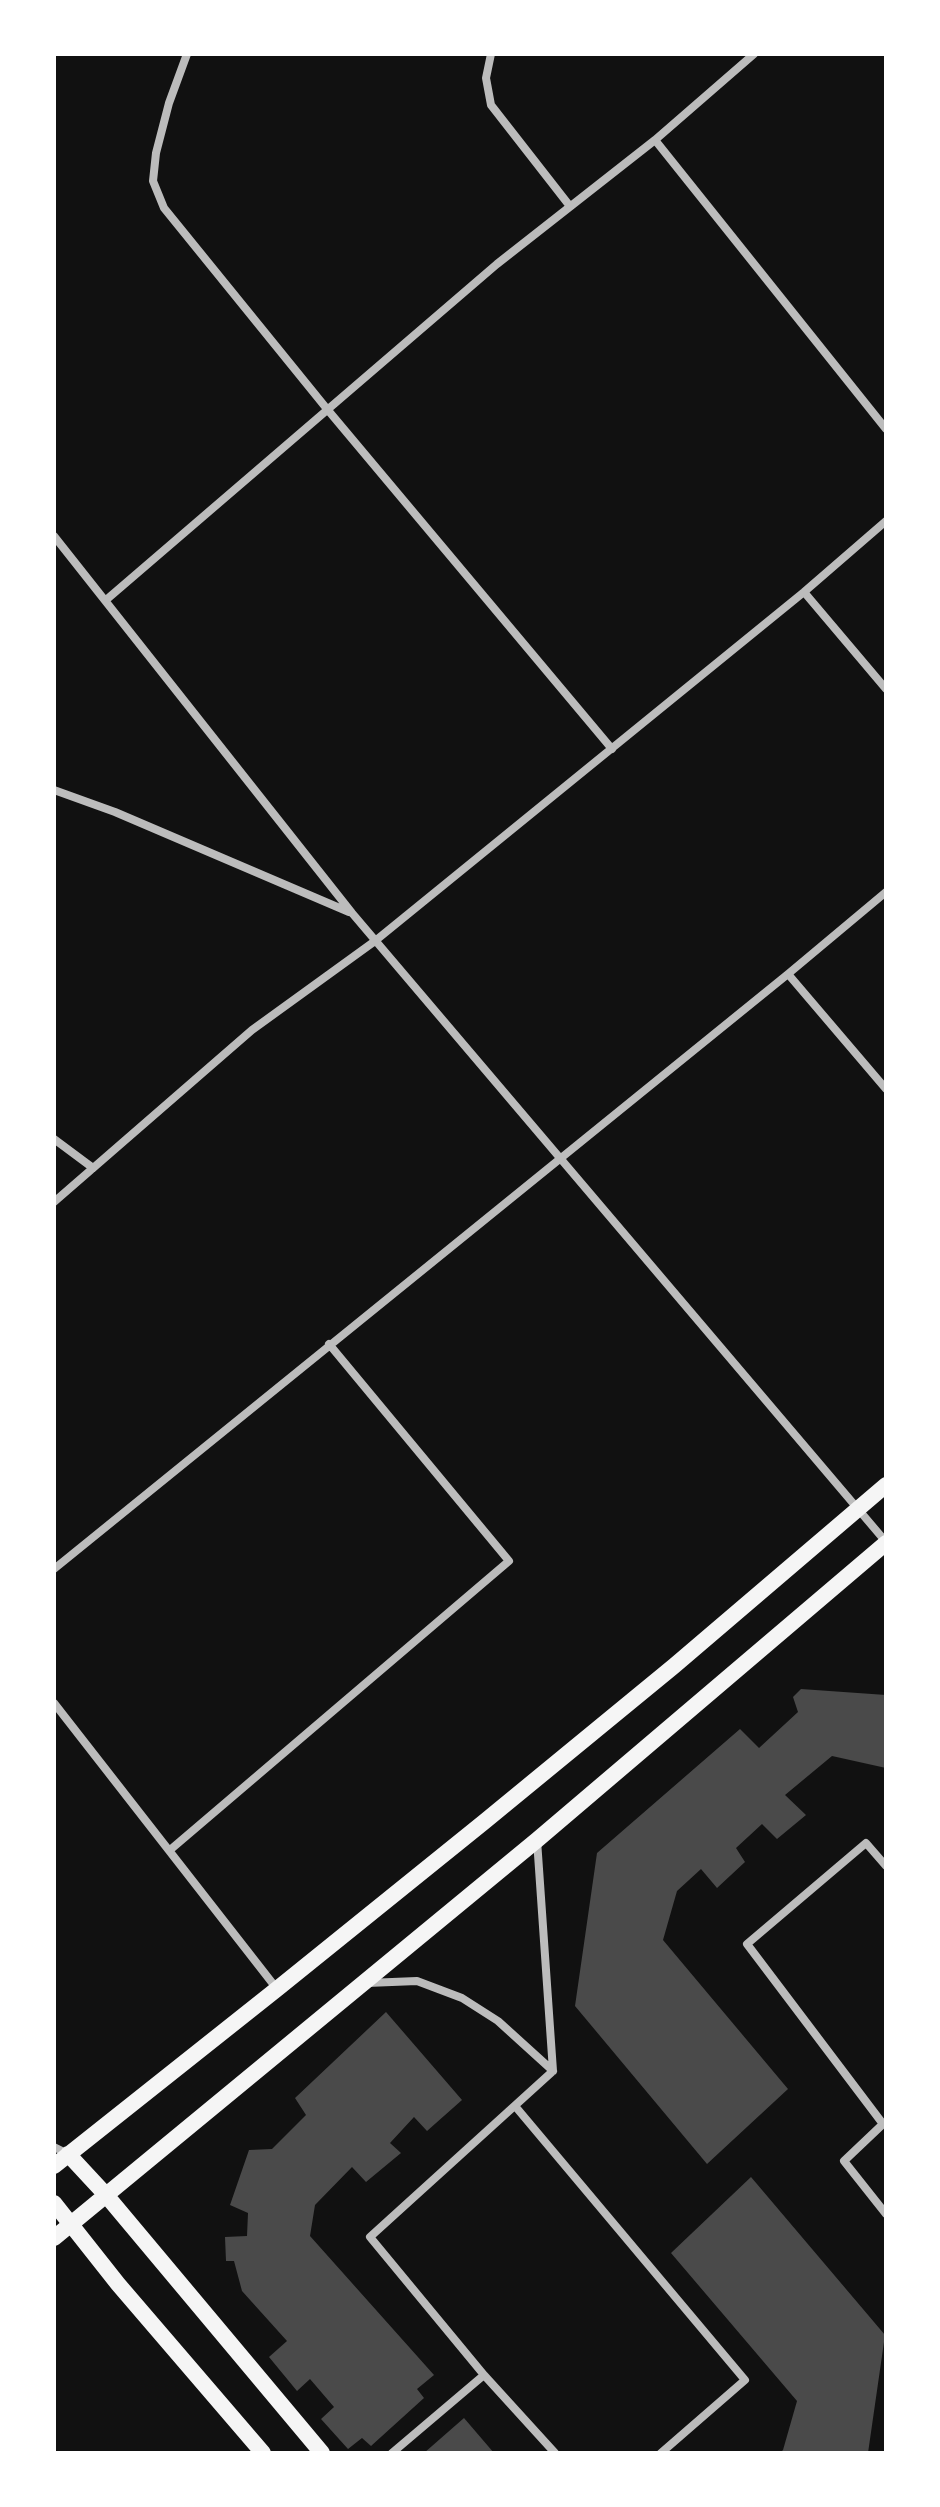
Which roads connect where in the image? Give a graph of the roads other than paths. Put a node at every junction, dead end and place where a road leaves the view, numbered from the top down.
1 (187, 54) edge
2 (491, 54) edge
3 (754, 54) edge
4 (655, 140) junction
5 (569, 205) junction
6 (327, 409) junction
7 (886, 429) edge
8 (886, 521) edge
9 (54, 536) edge
10 (804, 592) junction
11 (106, 600) junction
12 (886, 689) edge
13 (612, 749) junction
14 (54, 790) edge
15 (886, 892) edge
16 (352, 913) junction
17 (375, 941) junction
18 (788, 974) junction
19 (886, 1089) edge
20 (54, 1139) edge
21 (561, 1159) junction
22 (93, 1168) junction
23 (54, 1202) edge
24 (329, 1344) junction
25 (886, 1485) edge
26 (857, 1509) junction
27 (886, 1542) edge
28 (54, 1569) edge
29 (54, 1703) edge
30 (537, 1840) junction
31 (170, 1850) junction
32 (886, 1866) edge
33 (363, 1983) junction
34 (277, 1989) junction
35 (553, 2071) junction
36 (515, 2106) junction
37 (61, 2150) edge
38 (54, 2166) edge
39 (106, 2195) junction
40 (54, 2203) edge
41 (886, 2214) edge
42 (71, 2224) junction
43 (54, 2238) edge
44 (484, 2375) junction
45 (263, 2453) edge
46 (322, 2453) edge
47 (392, 2453) edge
48 (555, 2453) edge
49 (661, 2453) edge

1 - 6 street
2 - 5 street
3 - 4 street
4 - 5 street
4 - 7 street
5 - 6 street
6 - 11 street
6 - 13 street
8 - 10 street
9 - 11 street
10 - 12 street
10 - 13 street
11 - 16 street
13 - 17 street
14 - 16 street
15 - 18 street
16 - 17 street
17 - 21 street
17 - 22 street
18 - 19 street
18 - 21 street
20 - 22 street
21 - 24 street
21 - 26 street
22 - 23 street
24 - 28 street
24 - 31 street
25 - 26 main road
26 - 27 street
26 - 34 main road
27 - 30 main road
29 - 31 street
30 - 33 main road
30 - 35 street
31 - 34 street
32 - 41 street
33 - 35 street
33 - 39 main road
34 - 37 main road
35 - 36 street
36 - 44 street
36 - 49 street
37 - 38 main road
37 - 39 main road
39 - 42 main road
39 - 46 main road
40 - 42 main road
42 - 43 main road
42 - 45 main road
44 - 47 street
44 - 48 street

